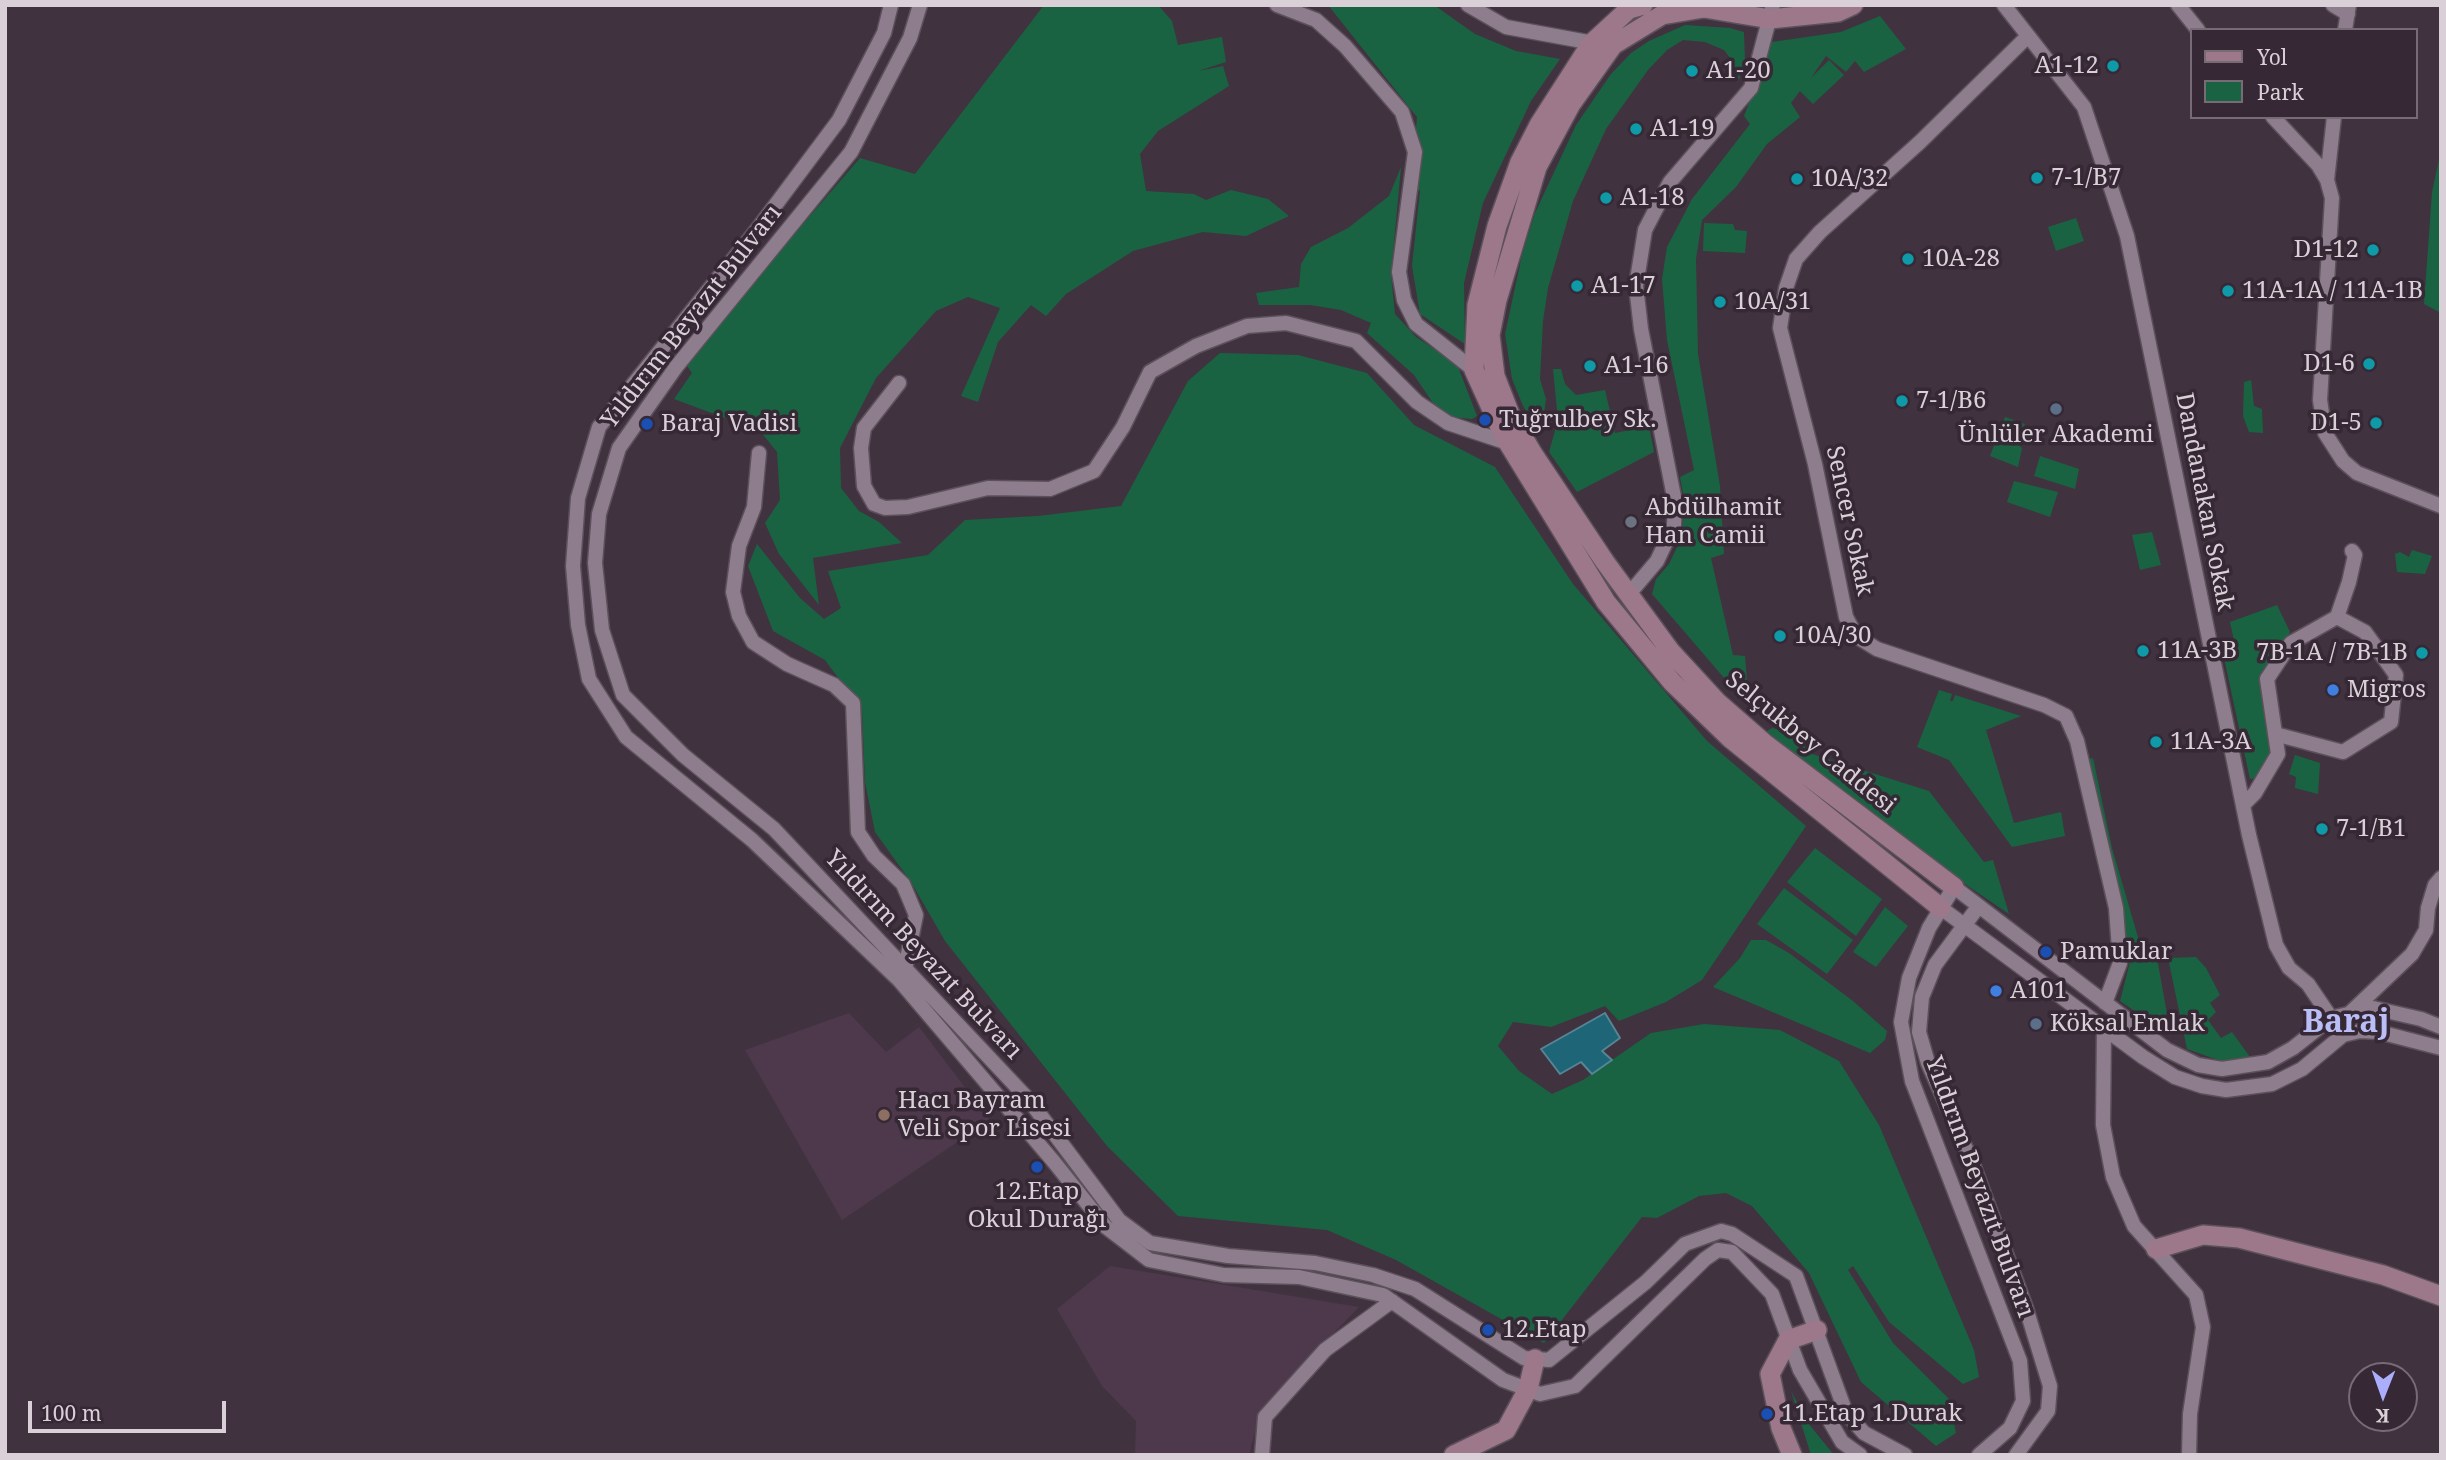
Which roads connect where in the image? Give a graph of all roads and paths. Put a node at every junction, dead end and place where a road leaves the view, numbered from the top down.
1 (891, 5) edge
2 (920, 5) edge
3 (1277, 5) edge
4 (1468, 5) edge
5 (1643, 5) edge
6 (1853, 5) edge
7 (2004, 5) edge
8 (2178, 5) edge
9 (2333, 5) edge
10 (2348, 10) edge
11 (1772, 12) edge
12 (2196, 28) edge
13 (2345, 28) edge
14 (2027, 37) junction
15 (1591, 44) junction
16 (1613, 45) junction
17 (2275, 119) edge
18 (2334, 119) edge
19 (2327, 180) junction
20 (1474, 370) junction
21 (899, 383) dead end
22 (1508, 443) junction
23 (759, 453) dead end
24 (1527, 458) junction
25 (2441, 506) edge
26 (2352, 551) dead end
27 (1629, 594) junction
28 (2337, 617) junction
29 (2275, 734) junction
30 (2243, 805) junction
31 (2441, 878) edge
32 (1954, 887) junction
33 (1978, 907) junction
34 (1941, 908) junction
35 (1965, 926) junction
36 (905, 968) junction
37 (2105, 1003) junction
38 (2350, 1013) junction
39 (2331, 1018) junction
40 (2441, 1027) edge
41 (2104, 1029) junction
42 (2360, 1031) junction
43 (2441, 1048) edge
44 (2156, 1249) junction
45 (2441, 1296) edge
46 (1392, 1301) junction
47 (1817, 1330) junction
48 (1788, 1340) junction
49 (1535, 1359) junction
50 (1528, 1389) junction
51 (2020, 1453) edge
52 (1262, 1455) edge
53 (1454, 1455) edge
54 (1792, 1455) edge
55 (1860, 1455) edge
56 (1905, 1455) edge
57 (1979, 1455) edge
58 (2189, 1455) edge

1 - 46 street, Yıldırım Beyazıt Bulvarı
2 - 36 street, Yıldırım Beyazıt Bulvarı
3 - 20 street
4 - 15 street
5 - 15 street, Selçukbey Caddesi
6 - 11 street, Selçukbey Caddesi
7 - 14 street, Dandanakan Sokak
8 - 12 street
9 - 10 street
10 - 13 street
11 - 16 street, Selçukbey Caddesi
11 - 27 street
14 - 30 street, Dandanakan Sokak
14 - 37 street, Sencer Sokak
15 - 16 street
15 - 20 street, Selçukbey Caddesi
16 - 24 street, Selçukbey Caddesi
17 - 19 street
18 - 19 street
19 - 25 street
20 - 22 street, Selçukbey Caddesi
21 - 22 street
22 - 24 street, Selçukbey Caddesi
23 - 36 street
24 - 27 street, Selçukbey Caddesi
24 - 34 street, Selçukbey Caddesi
26 - 28 street
27 - 32 street, Selçukbey Caddesi
28 - 29 street
28 - 29 street
29 - 30 street
30 - 39 street, Dandanakan Sokak
31 - 38 street
32 - 33 street, Selçukbey Caddesi
32 - 34 street, Yıldırım Beyazıt Bulvarı
33 - 35 street, Yıldırım Beyazıt Bulvarı
33 - 37 street, Selçukbey Caddesi
34 - 35 street, Selçukbey Caddesi
34 - 57 street, Yıldırım Beyazıt Bulvarı
35 - 41 street, Selçukbey Caddesi
35 - 51 street, Yıldırım Beyazıt Bulvarı
36 - 49 street, Yıldırım Beyazıt Bulvarı
37 - 39 street, Selçukbey Caddesi
38 - 39 street, Selçukbey Caddesi
38 - 40 street, Selçukbey Caddesi
39 - 42 street
41 - 42 street, Selçukbey Caddesi
41 - 44 street
42 - 43 street
44 - 45 street
44 - 58 street
46 - 50 street, Yıldırım Beyazıt Bulvarı
46 - 52 street
47 - 48 street
47 - 49 street
47 - 56 street
48 - 50 street, Yıldırım Beyazıt Bulvarı
48 - 54 street
48 - 55 street, Yıldırım Beyazıt Bulvarı
49 - 50 street
50 - 53 street

